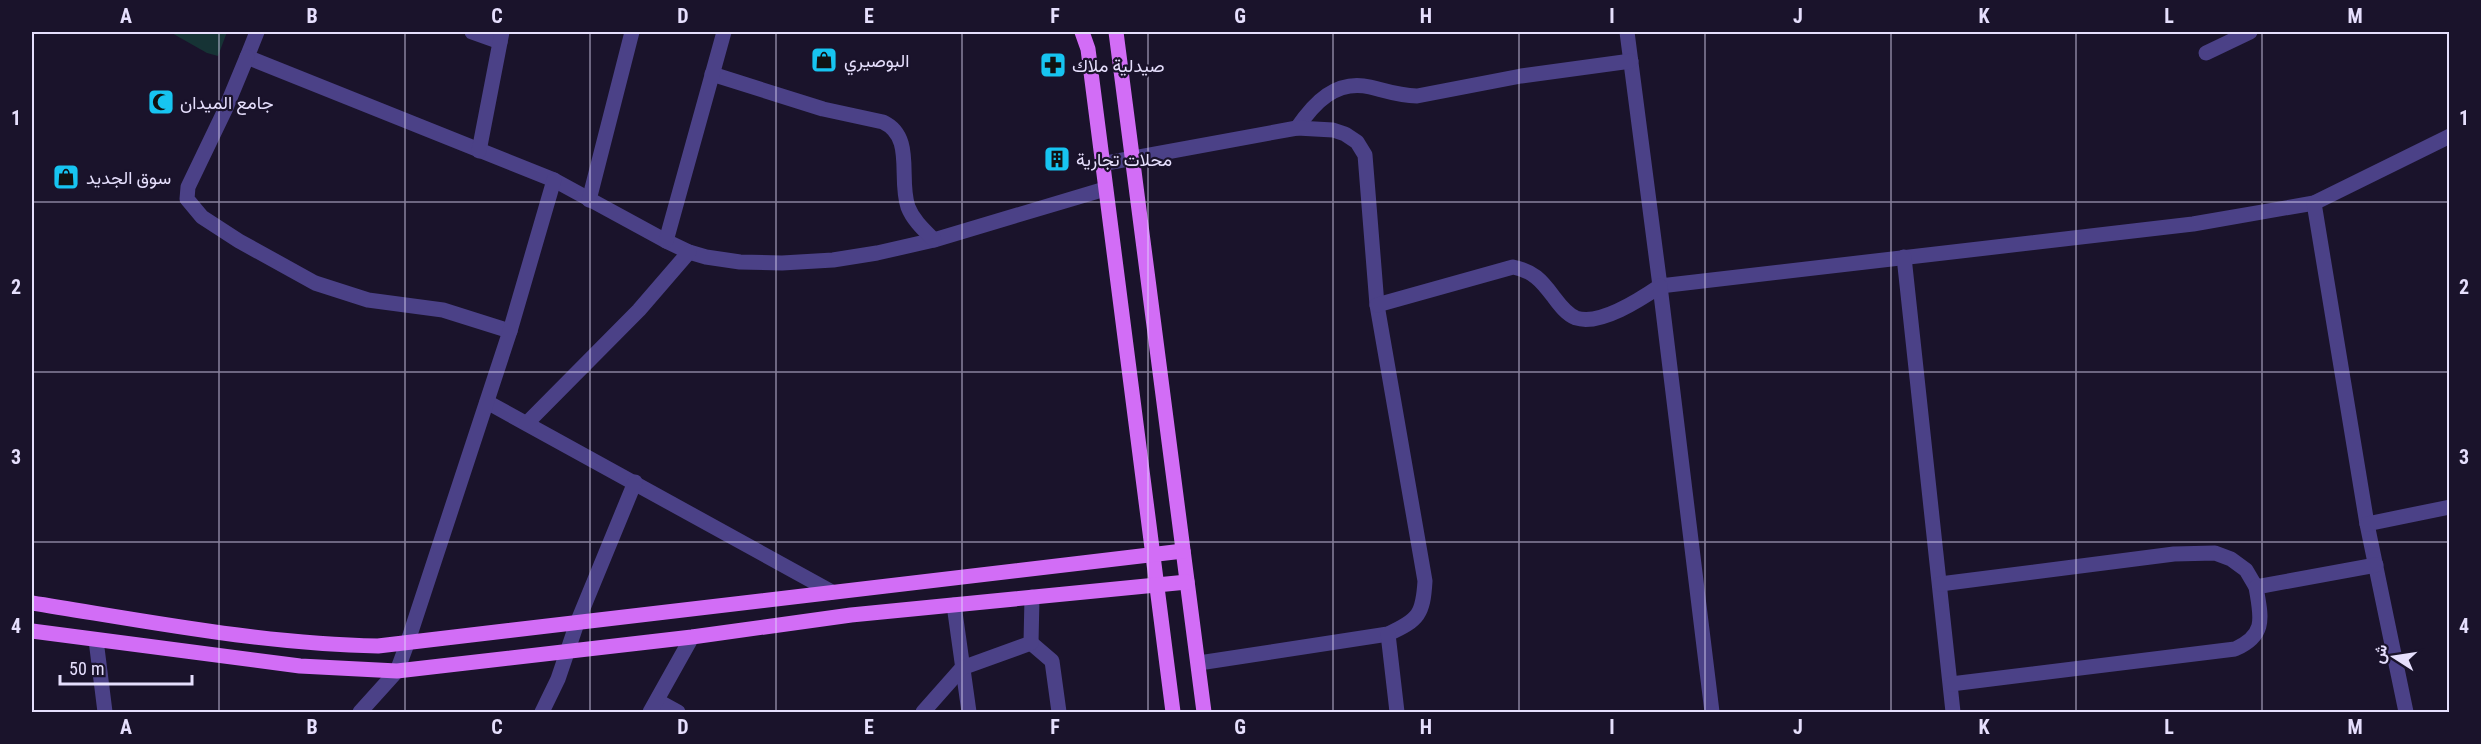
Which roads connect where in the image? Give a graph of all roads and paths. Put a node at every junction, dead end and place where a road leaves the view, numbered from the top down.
1 (257, 32) edge
2 (472, 32) edge
3 (633, 32) edge
4 (724, 32) edge
5 (1082, 32) edge
6 (1116, 32) edge
7 (1627, 32) edge
8 (2250, 32) edge
9 (501, 37) edge
10 (2206, 53) dead end
11 (247, 57) junction
12 (1631, 61) junction
13 (712, 74) junction
14 (1296, 128) junction
15 (2450, 136) edge
16 (479, 151) junction
17 (1132, 158) junction
18 (1101, 164) junction
19 (554, 180) junction
20 (1106, 189) junction
21 (589, 200) junction
22 (2314, 203) junction
23 (934, 240) junction
24 (666, 241) junction
25 (689, 252) junction
26 (1904, 257) junction
27 (1660, 286) junction
28 (1377, 305) junction
29 (510, 332) junction
30 (487, 402) junction
31 (527, 423) junction
32 (635, 482) junction
33 (2450, 507) edge
34 (2367, 524) junction
35 (1183, 551) junction
36 (1153, 556) junction
37 (2376, 565) junction
38 (1187, 582) junction
39 (1940, 584) junction
40 (1158, 586) junction
41 (2256, 587) junction
42 (832, 592) junction
43 (1032, 597) junction
44 (32, 603) edge
45 (954, 605) junction
46 (577, 623) junction
47 (32, 632) edge
48 (1388, 633) junction
49 (692, 637) junction
50 (96, 640) junction
51 (1031, 643) junction
52 (407, 644) junction
53 (568, 651) junction
54 (1199, 663) junction
55 (962, 668) junction
56 (397, 670) junction
57 (1951, 684) junction
58 (654, 707) edge
59 (105, 712) edge
60 (360, 712) edge
61 (542, 712) edge
62 (678, 712) edge
63 (924, 712) edge
64 (969, 712) edge
65 (1059, 712) edge
66 (1173, 712) edge
67 (1204, 712) edge
68 (1397, 712) edge
69 (1712, 712) edge
70 (1953, 712) edge
71 (2406, 712) edge

1 - 11 street
2 - 9 street
3 - 21 street
4 - 13 street
5 - 18 main road
6 - 17 main road
7 - 12 street
8 - 10 street
9 - 16 street
11 - 16 street
11 - 29 street
12 - 14 street
12 - 27 street
13 - 23 street
13 - 24 street
14 - 17 street
14 - 28 street
15 - 22 street
16 - 19 street
17 - 18 street
17 - 35 main road
18 - 20 main road
19 - 21 street
19 - 29 street
20 - 23 street
20 - 36 main road
21 - 24 street
22 - 26 street
22 - 34 street
23 - 25 street
24 - 25 street
25 - 31 street
26 - 27 street
26 - 39 street
27 - 28 street
27 - 69 street
28 - 48 street
29 - 30 street
30 - 31 street
30 - 52 street
31 - 32 street
32 - 42 street
32 - 46 street
33 - 34 street
34 - 37 street
35 - 36 main road
35 - 38 main road
36 - 40 main road
36 - 42 main road
37 - 41 street
37 - 71 street
38 - 40 main road
38 - 54 main road
39 - 41 street
39 - 57 street
40 - 43 main road
40 - 66 main road
41 - 57 street
42 - 46 main road
43 - 45 main road
43 - 51 street
44 - 52 main road
45 - 49 main road
45 - 55 street
46 - 52 main road
46 - 53 street
47 - 50 main road
48 - 54 street
48 - 68 street
49 - 53 main road
49 - 58 street
50 - 56 main road
50 - 59 street
51 - 55 street
51 - 65 street
52 - 56 street
53 - 56 main road
53 - 61 street
54 - 67 main road
55 - 63 street
55 - 64 street
56 - 60 street
57 - 70 street
58 - 62 street

